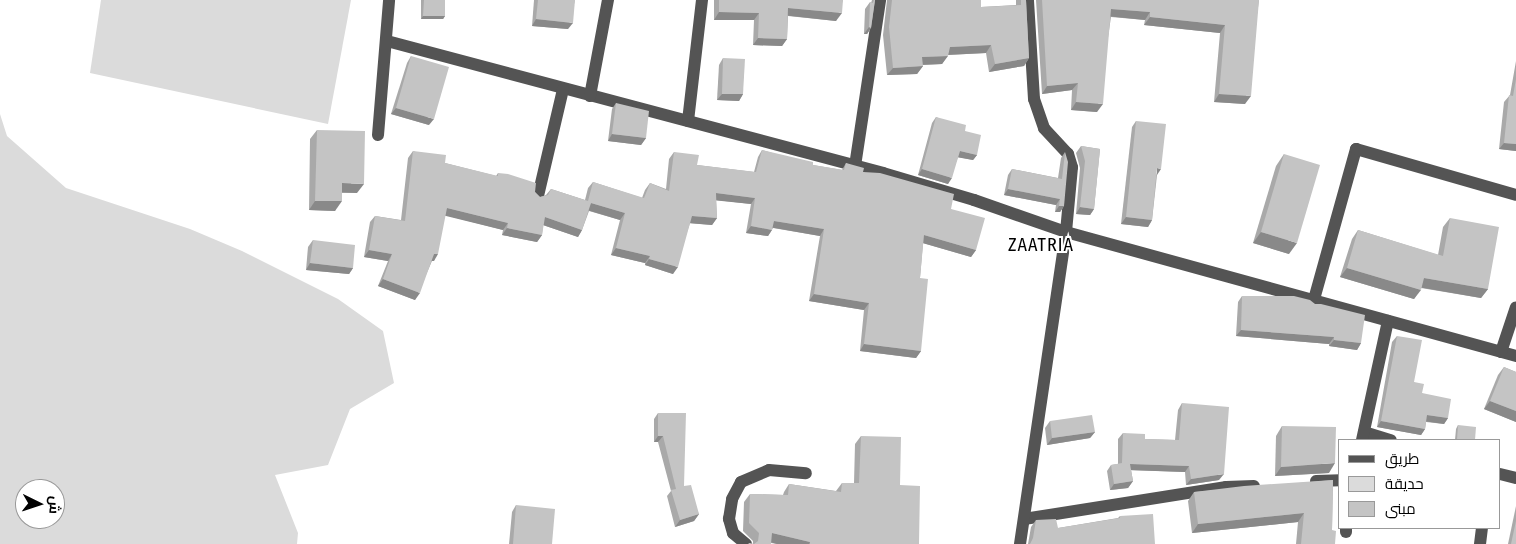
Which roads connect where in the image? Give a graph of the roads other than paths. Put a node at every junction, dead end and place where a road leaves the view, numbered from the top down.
1 (389, 0) edge
2 (608, 0) edge
3 (702, 0) edge
4 (880, 0) edge
5 (1028, 0) edge
6 (387, 41) junction
7 (563, 89) junction
8 (590, 96) junction
9 (688, 121) junction
10 (378, 135) dead end
11 (855, 166) junction
12 (1516, 195) edge
13 (538, 196) edge
14 (1066, 232) junction
15 (1313, 302) junction
16 (1516, 307) edge
17 (1388, 321) junction
18 (1501, 352) junction
19 (1516, 356) edge
20 (1363, 436) edge
21 (1384, 439) edge
22 (806, 473) dead end
23 (1501, 474) edge
24 (1516, 478) edge
25 (1338, 480) edge
26 (1302, 482) edge
27 (1264, 485) edge
28 (1024, 519) junction
29 (1482, 529) edge
30 (746, 544) edge
31 (1020, 544) edge
32 (1480, 544) edge

1 - 6 street
2 - 8 street
3 - 9 street
4 - 11 street
5 - 14 street
6 - 7 street
6 - 10 street
7 - 8 street
7 - 13 street
8 - 9 street
9 - 11 street
11 - 14 street
12 - 15 street
14 - 15 street
14 - 28 street
15 - 17 street
16 - 18 street
17 - 18 street
17 - 20 street
18 - 19 street
20 - 21 street
22 - 30 street
23 - 24 street
25 - 26 street
27 - 28 street
28 - 31 street
29 - 32 street

